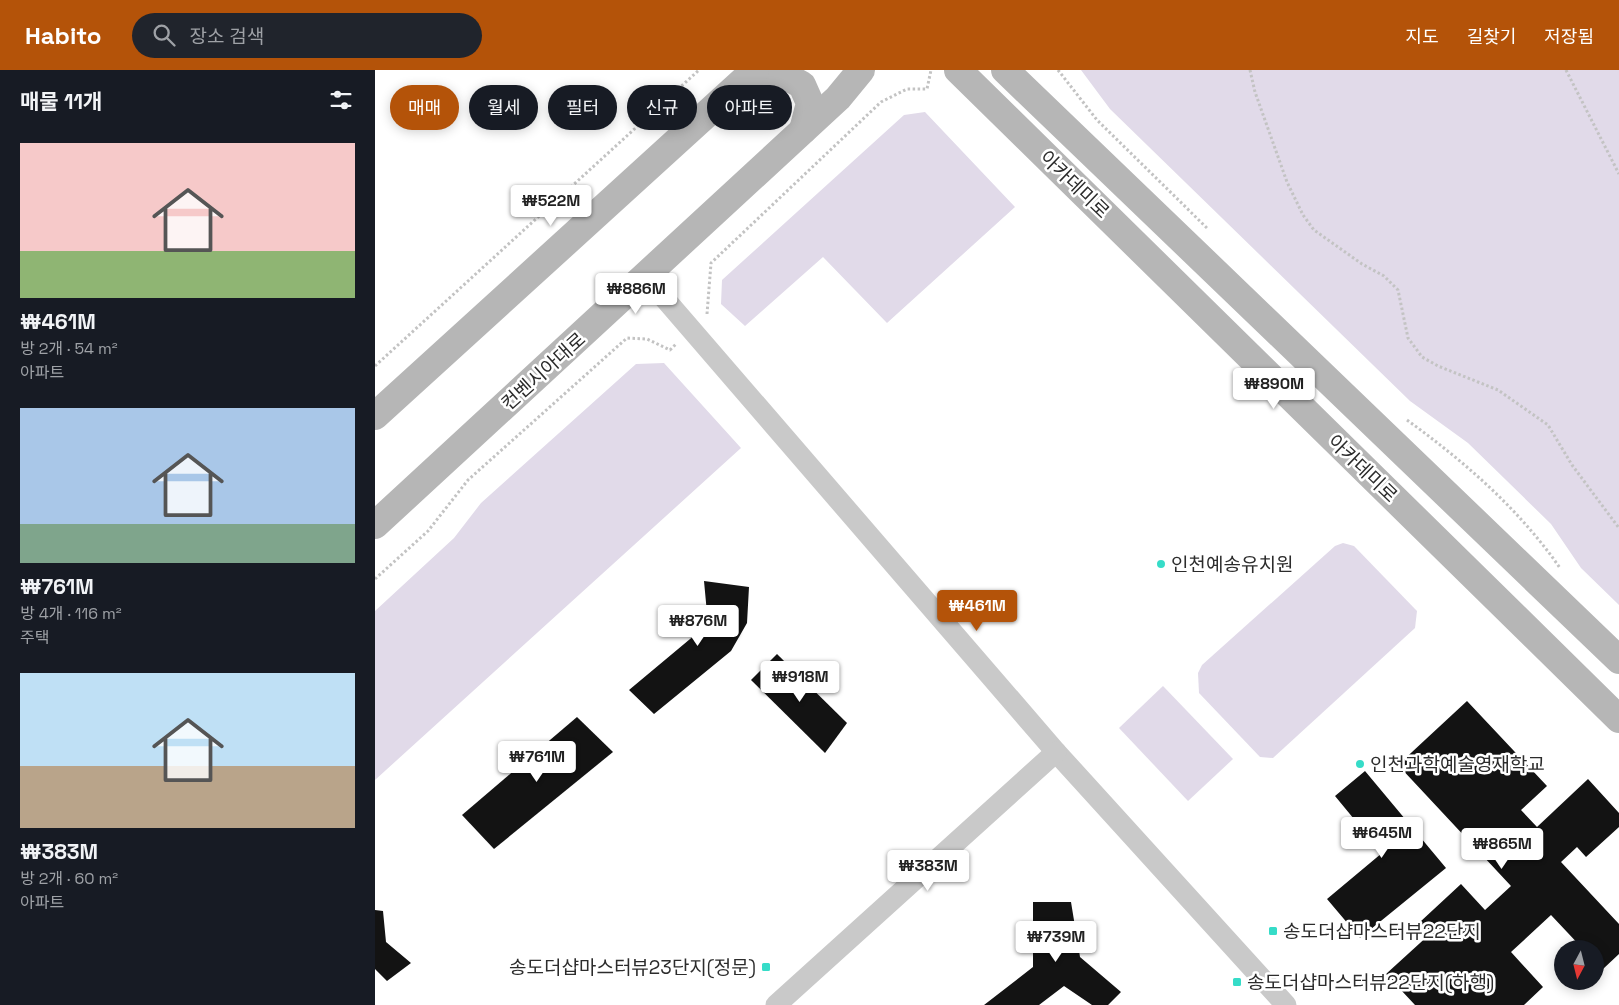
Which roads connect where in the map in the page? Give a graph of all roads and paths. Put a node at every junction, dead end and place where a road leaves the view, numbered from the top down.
1 (699, 70) edge
2 (861, 70) edge
3 (931, 70) edge
4 (958, 70) edge
5 (1005, 70) edge
6 (1058, 70) edge
7 (1250, 70) edge
8 (1566, 70) edge
9 (753, 72) edge
10 (803, 130) junction
11 (1619, 174) edge
12 (1209, 230) dead end
13 (646, 277) junction
14 (707, 318) dead end
15 (670, 350) dead end
16 (375, 366) edge
17 (1399, 414) dead end
18 (375, 416) edge
19 (375, 525) edge
20 (1619, 528) edge
21 (1563, 572) dead end
22 (375, 579) edge
23 (1619, 660) edge
24 (1619, 719) edge
25 (1056, 752) junction
26 (776, 1005) edge
27 (1286, 1005) edge

1 - 16 path
2 - 10 main road, 컨벤시아대로
3 - 14 path
4 - 24 main road, 아카데미로
5 - 23 main road, 아카데미로
6 - 12 path
7 - 20 path
8 - 11 path
9 - 10 main road
9 - 18 main road
10 - 13 main road, 컨벤시아대로
13 - 19 main road, 컨벤시아대로
13 - 25 street
15 - 22 path
17 - 21 path
25 - 26 street
25 - 27 street

